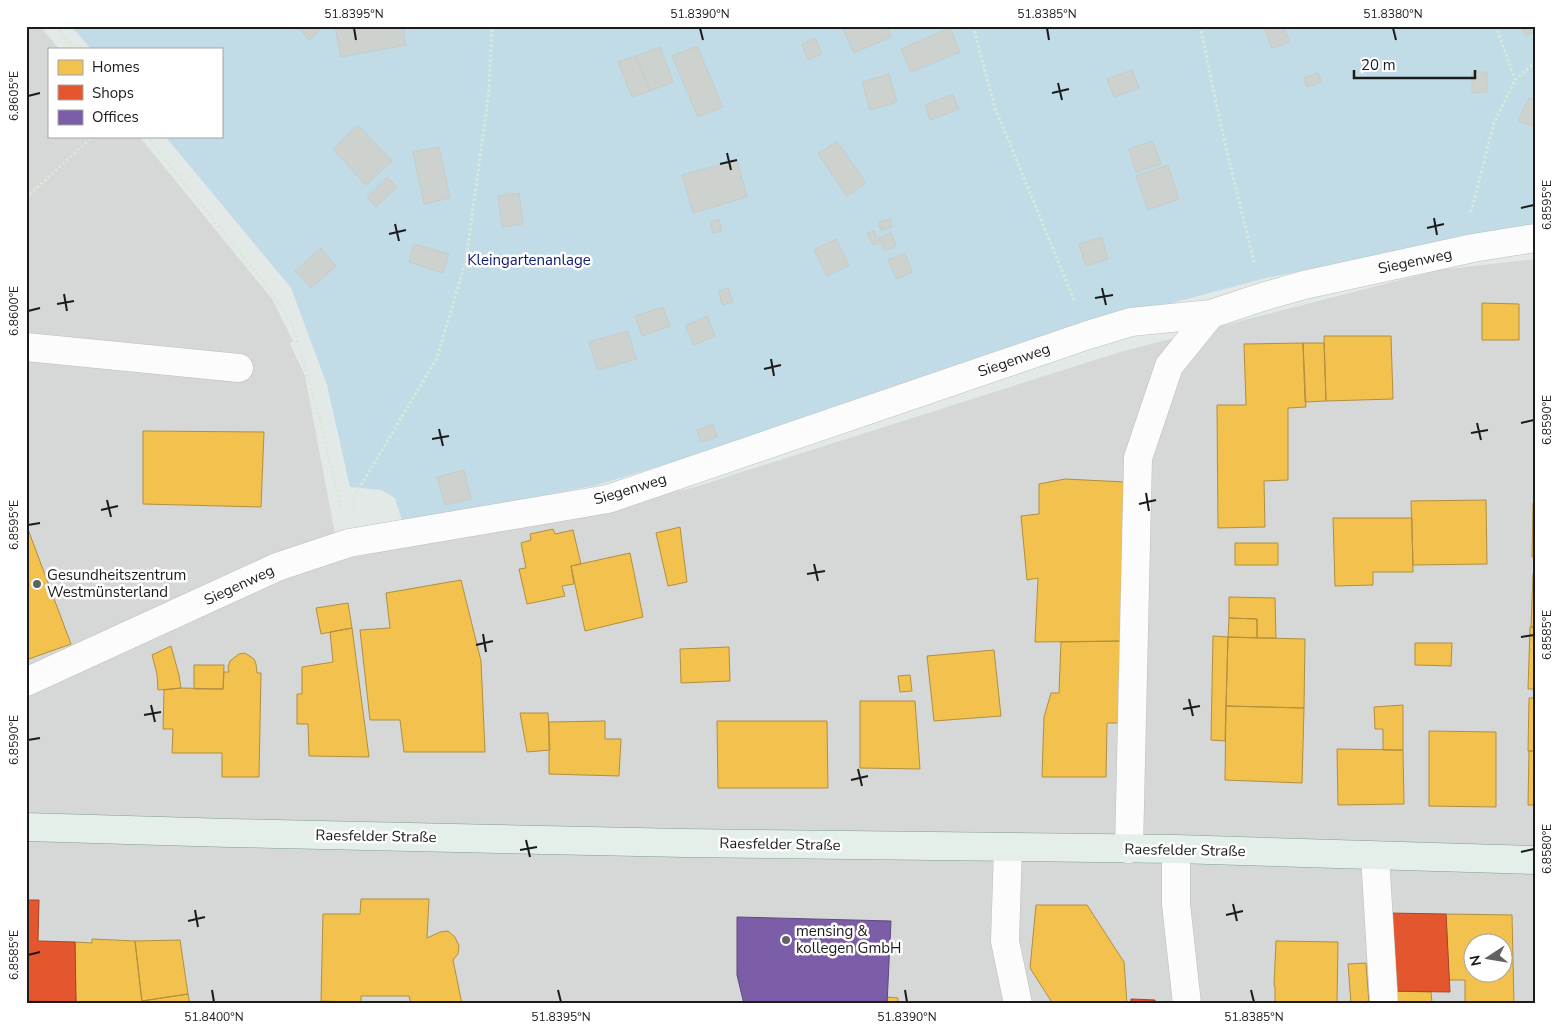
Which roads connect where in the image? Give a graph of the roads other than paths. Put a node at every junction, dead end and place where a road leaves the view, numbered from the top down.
1 (1535, 238) edge
2 (1211, 314) junction
3 (26, 347) edge
4 (239, 368) dead end
5 (26, 682) edge
6 (26, 827) edge
7 (1008, 847) junction
8 (1129, 849) junction
9 (1176, 850) junction
10 (1375, 856) junction
11 (1535, 860) edge
12 (1018, 1004) edge
13 (1188, 1004) edge
14 (1384, 1004) edge

1 - 2 street, Siegenweg
2 - 5 street, Siegenweg
2 - 8 street
3 - 4 street
6 - 7 main road, Raesfelder Straße
7 - 8 main road, Raesfelder Straße
7 - 12 street
8 - 9 main road, Raesfelder Straße
9 - 10 main road, Raesfelder Straße
9 - 13 street
10 - 11 main road, Raesfelder Straße
10 - 14 street

